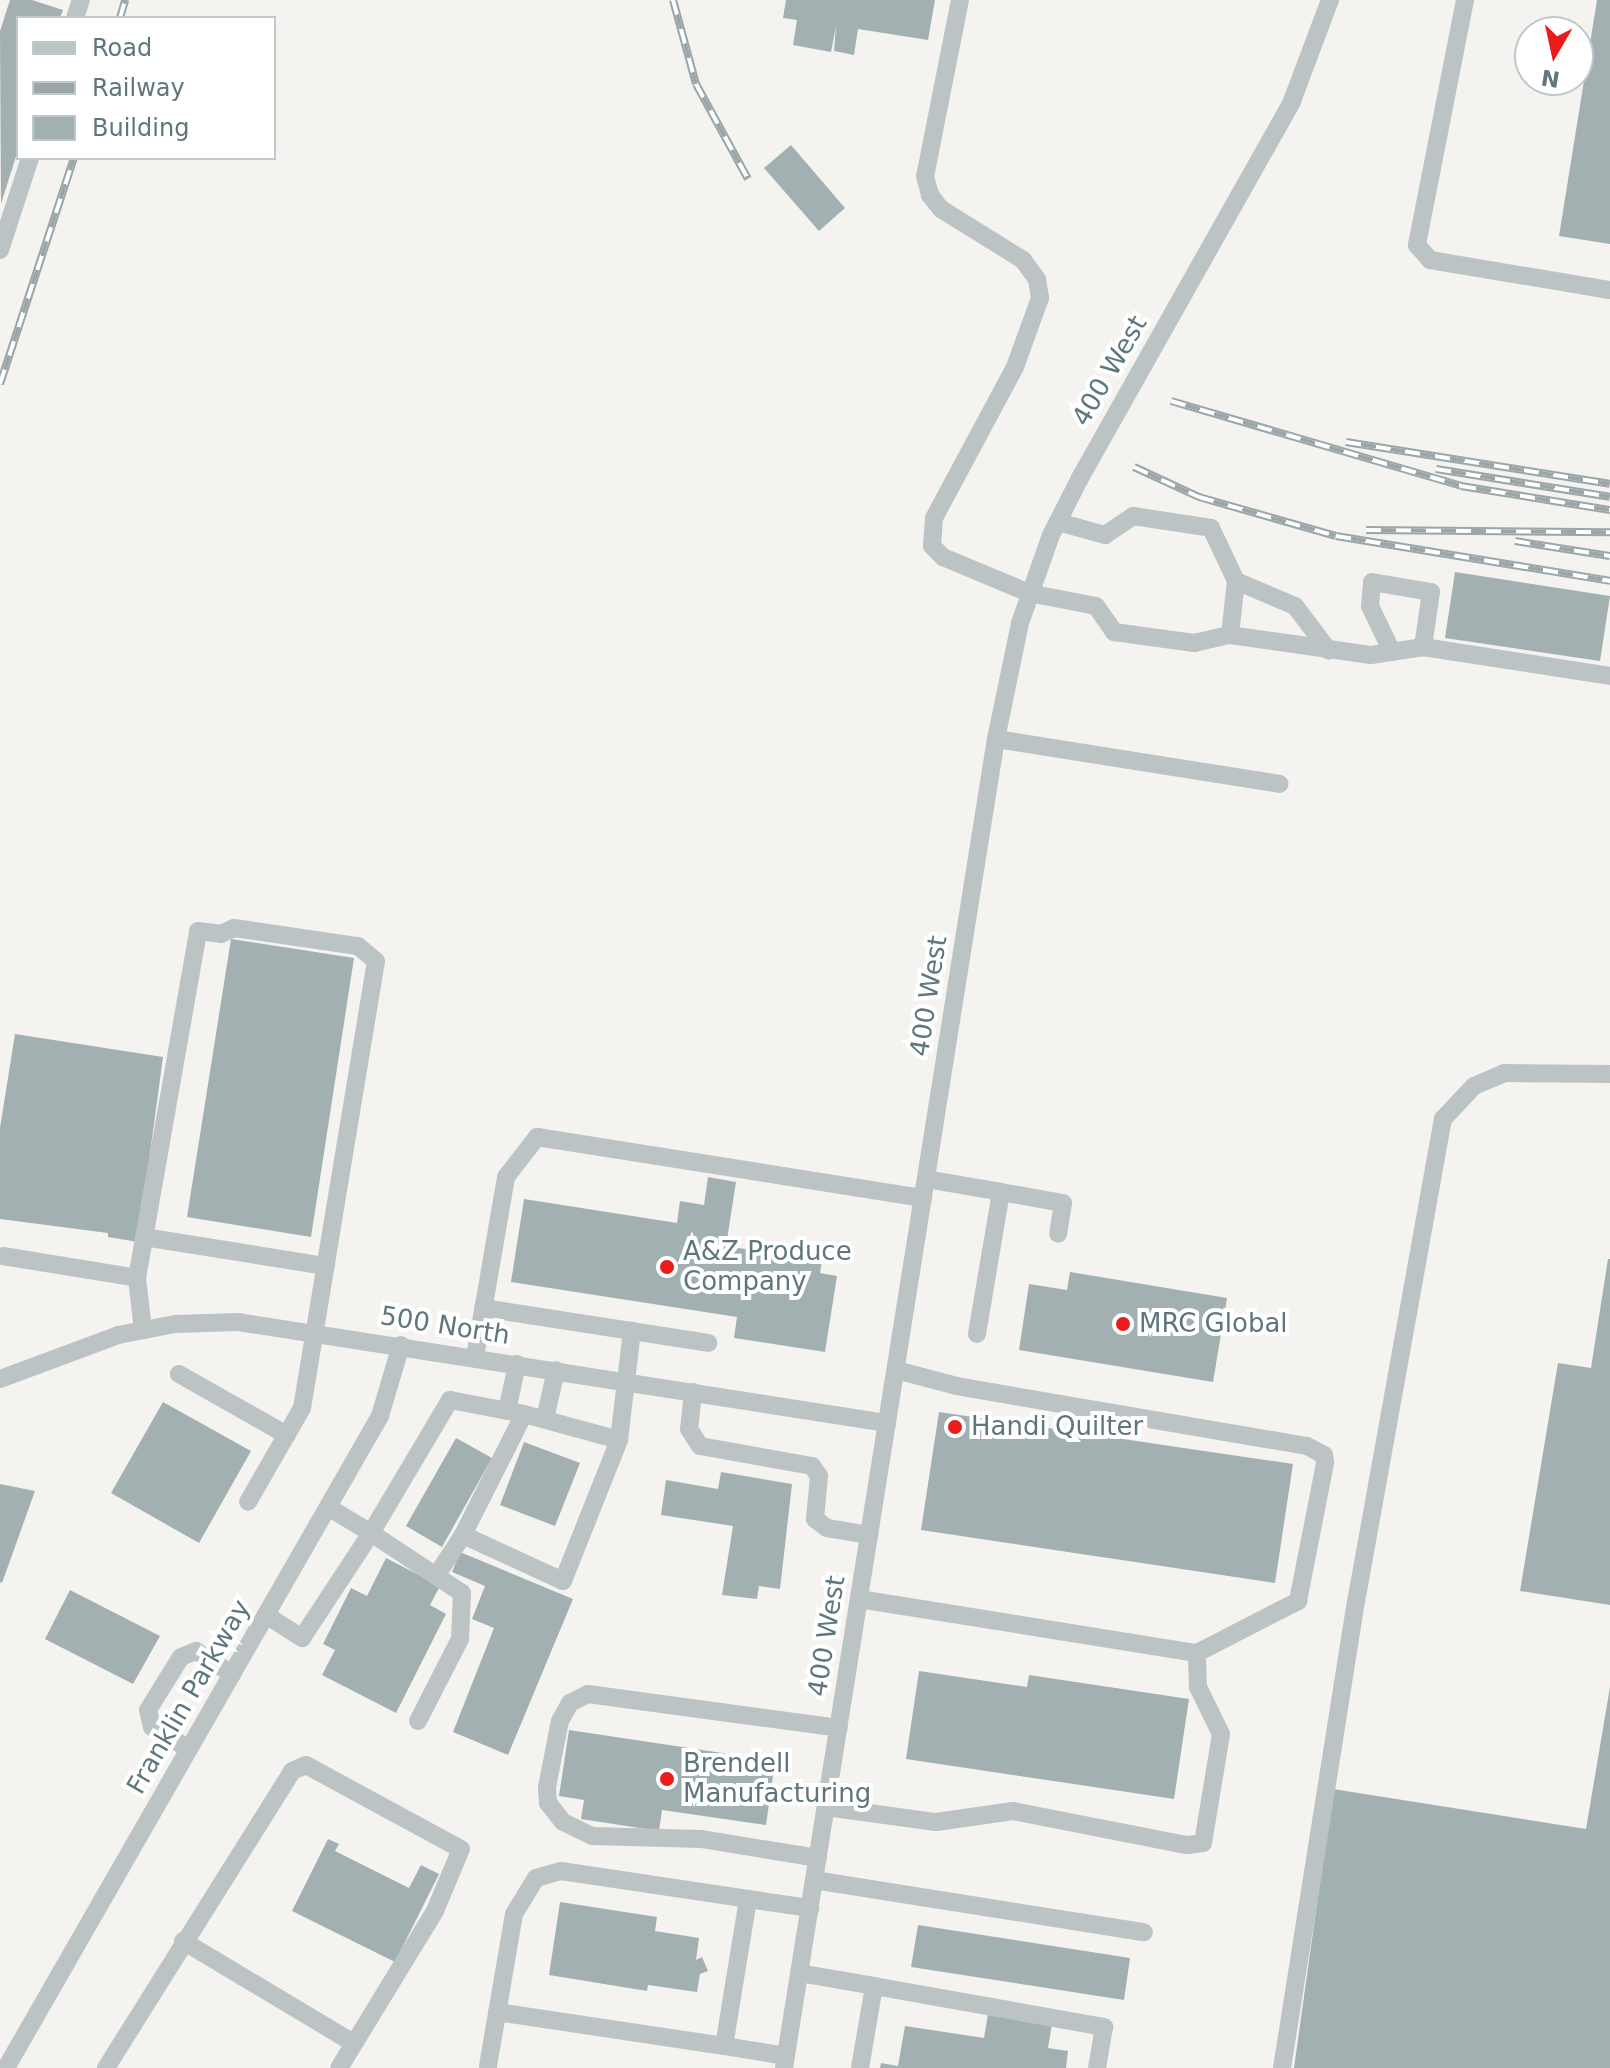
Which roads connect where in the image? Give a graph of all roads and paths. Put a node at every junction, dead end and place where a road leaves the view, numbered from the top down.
1 (960, 0) edge
2 (1330, 0) edge
3 (1465, 0) edge
4 (29, 160) edge
5 (0, 250) edge
6 (1610, 290) edge
7 (1058, 522) junction
8 (1236, 581) junction
9 (1029, 593) junction
10 (1230, 635) junction
11 (1423, 647) junction
12 (1329, 651) junction
13 (1392, 652) junction
14 (1610, 676) edge
15 (996, 739) junction
16 (1279, 784) dead end
17 (1610, 1074) edge
18 (925, 1188) junction
19 (1001, 1192) junction
20 (1058, 1234) dead end
21 (144, 1237) junction
22 (3, 1256) dead end
23 (326, 1266) junction
24 (137, 1278) junction
25 (483, 1308) junction
26 (143, 1330) junction
27 (314, 1331) junction
28 (632, 1331) junction
29 (977, 1334) dead end
30 (708, 1343) dead end
31 (401, 1345) junction
32 (475, 1357) junction
33 (517, 1364) junction
34 (556, 1370) junction
35 (896, 1370) junction
36 (179, 1374) dead end
37 (0, 1379) edge
38 (628, 1381) junction
39 (693, 1392) junction
40 (515, 1413) junction
41 (545, 1419) junction
42 (887, 1423) junction
43 (287, 1435) junction
44 (619, 1440) junction
45 (248, 1502) dead end
46 (328, 1507) junction
47 (371, 1533) junction
48 (463, 1535) junction
49 (869, 1535) junction
50 (436, 1576) junction
51 (859, 1599) junction
52 (266, 1615) junction
53 (1197, 1653) junction
54 (232, 1674) junction
55 (418, 1721) dead end
56 (839, 1728) junction
57 (189, 1749) junction
58 (826, 1807) junction
59 (818, 1858) junction
60 (814, 1880) junction
61 (748, 1899) junction
62 (810, 1908) junction
63 (1144, 1932) dead end
64 (183, 1941) junction
65 (799, 1973) junction
66 (874, 1986) junction
67 (497, 2012) junction
68 (352, 2042) junction
69 (724, 2046) junction
70 (785, 2062) edge
71 (488, 2066) dead end
72 (6, 2068) edge
73 (106, 2068) edge
74 (339, 2068) edge
75 (860, 2068) edge
76 (1097, 2068) edge
77 (1282, 2068) edge

1 - 9 street
2 - 7 street, 400 West
3 - 6 street
4 - 5 street
7 - 8 street
7 - 9 street, 400 West
8 - 10 street
8 - 12 street
9 - 10 street
9 - 15 street, 400 West
10 - 12 street
11 - 13 street
11 - 13 street
11 - 14 street
12 - 13 street
15 - 16 street
15 - 18 street, 400 West
17 - 77 street
18 - 19 street
18 - 25 street
18 - 35 street, 400 West
19 - 20 street
19 - 29 street
21 - 23 street
21 - 23 street
21 - 24 street
22 - 24 street
23 - 27 street
24 - 26 street
25 - 28 street
25 - 32 street
26 - 27 street, 500 North
26 - 37 street, 500 North
27 - 31 street, 500 North
27 - 43 street
28 - 30 street
28 - 38 street
31 - 32 street, 500 North
31 - 46 street, Franklin Parkway
32 - 33 street, 500 North
33 - 34 street, 500 North
33 - 40 street
34 - 38 street, 500 North
34 - 41 street
35 - 42 street, 400 West
35 - 53 street
36 - 43 street
38 - 39 street, 500 North
38 - 44 street
39 - 42 street, 500 North
39 - 49 street
40 - 41 street
40 - 47 street
40 - 48 street
41 - 44 street
42 - 49 street, 400 West
43 - 45 street
44 - 48 street
46 - 47 street
46 - 52 street, Franklin Parkway
47 - 50 street
47 - 52 street
48 - 50 street
49 - 51 street, 400 West
50 - 55 street
51 - 53 street
51 - 56 street, 400 West
52 - 54 street, Franklin Parkway
53 - 58 street
54 - 57 street, Franklin Parkway
54 - 57 street
56 - 58 street, 400 West
56 - 59 street
57 - 72 street, Franklin Parkway
58 - 59 street, 400 West
59 - 60 street, 400 West
60 - 62 street, 400 West
60 - 63 street
61 - 62 street
61 - 67 street
61 - 69 street
62 - 65 street, 400 West
64 - 68 street
64 - 68 street
64 - 73 street
65 - 66 street
65 - 70 street, 400 West
66 - 75 street
66 - 76 street
67 - 69 street
67 - 71 street
68 - 74 street
69 - 70 street

